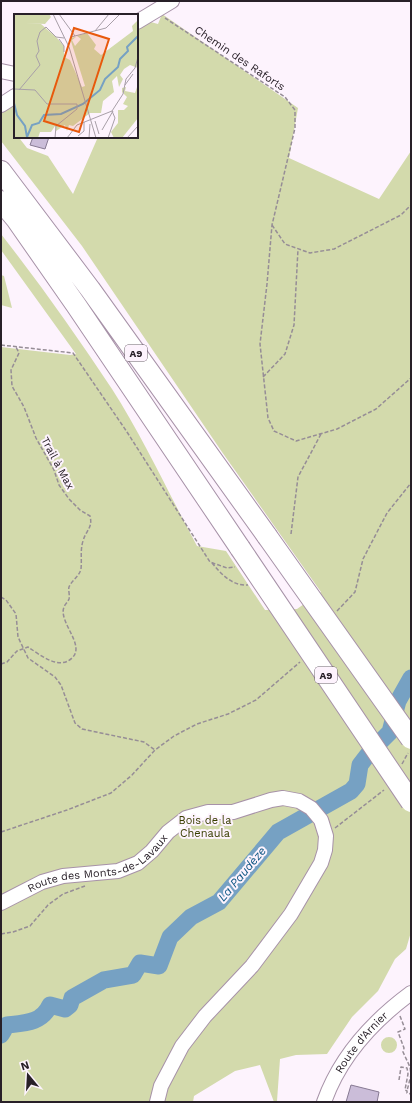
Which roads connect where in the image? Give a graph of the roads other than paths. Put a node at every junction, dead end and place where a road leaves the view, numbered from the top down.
1 (172, 1) edge
2 (138, 21) edge
3 (1, 71) edge
4 (14, 74) edge
5 (14, 97) edge
6 (1, 105) edge
7 (1, 171) edge
8 (1, 201) edge
9 (411, 739) edge
10 (411, 802) edge
11 (1, 903) edge
12 (411, 993) edge
13 (157, 1102) edge
14 (324, 1102) edge

1 - 2 street
3 - 4 street
5 - 6 street
7 - 9 highway, A9, bridge
8 - 10 highway, A9, bridge
11 - 13 street, Route des Monts-de-Lavaux
12 - 14 street, Route d'Arnier

